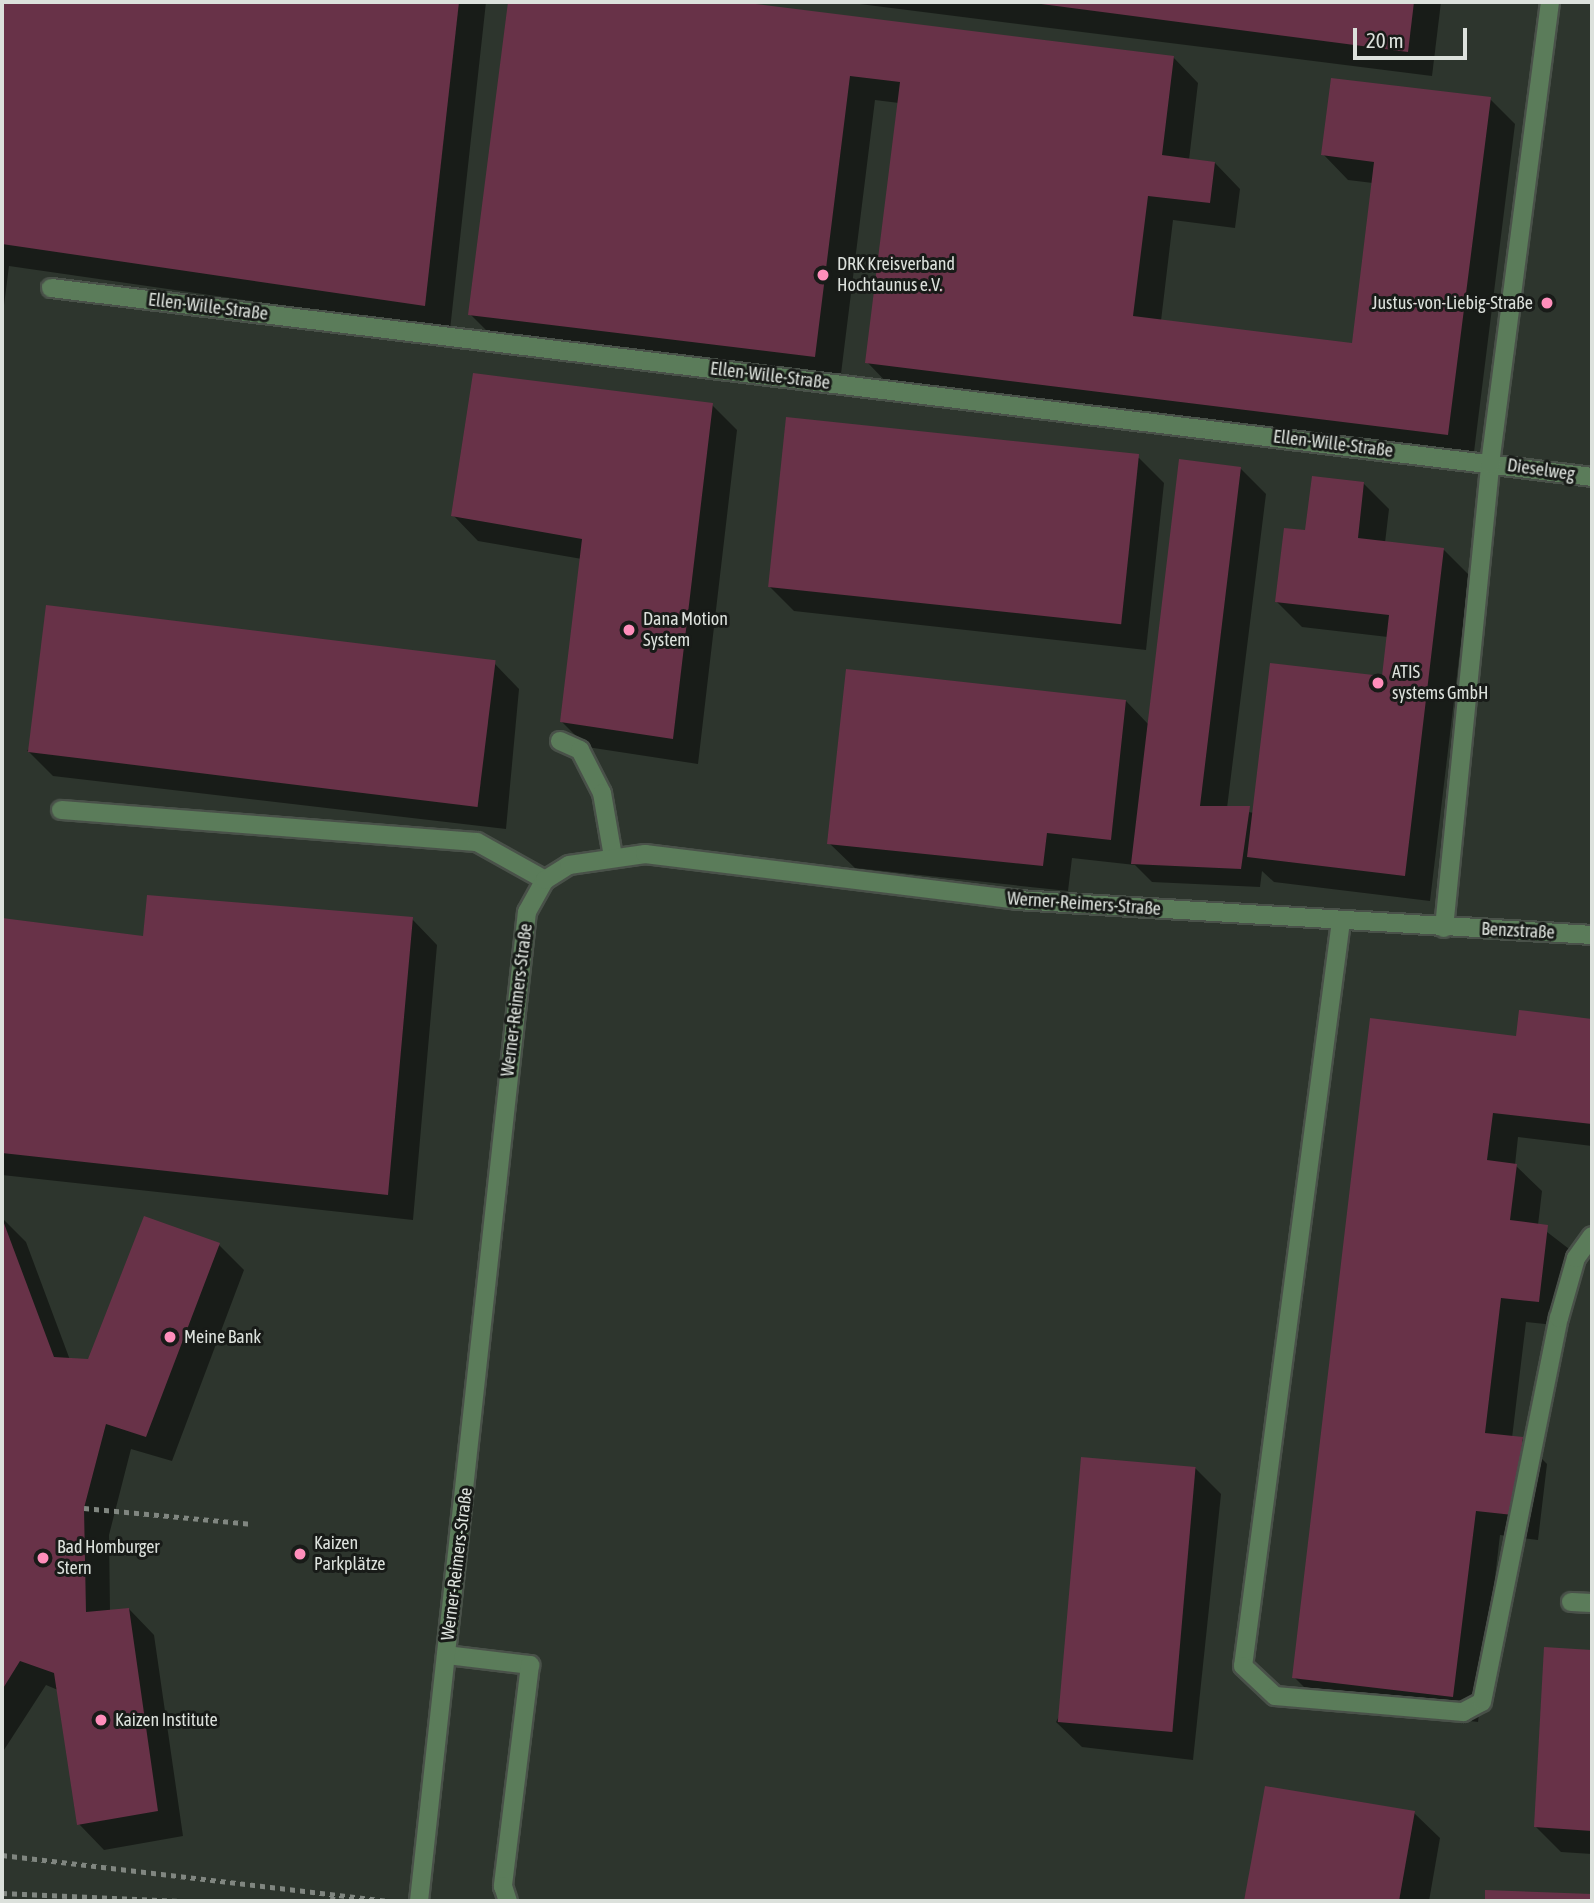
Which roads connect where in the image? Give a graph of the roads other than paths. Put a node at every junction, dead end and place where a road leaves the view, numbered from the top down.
1 (1550, 2) edge
2 (51, 288) dead end
3 (1490, 464) junction
4 (1592, 477) edge
5 (560, 741) dead end
6 (61, 810) dead end
7 (613, 858) junction
8 (545, 880) junction
9 (1341, 921) junction
10 (1444, 928) junction
11 (1592, 935) edge
12 (1592, 1236) edge
13 (1571, 1602) dead end
14 (1592, 1603) edge
15 (446, 1655) junction
16 (419, 1901) edge
17 (508, 1901) edge

1 - 3 street
2 - 3 street, Ellen-Wille-Straße
3 - 4 street, Dieselweg
3 - 10 street
5 - 7 street
6 - 8 street
7 - 8 street, Werner-Reimers-Straße
7 - 9 street, Werner-Reimers-Straße
8 - 15 street, Werner-Reimers-Straße
9 - 10 street, Werner-Reimers-Straße
9 - 12 street
10 - 11 street, Benzstraße
13 - 14 street
15 - 16 street, Werner-Reimers-Straße
15 - 17 street

